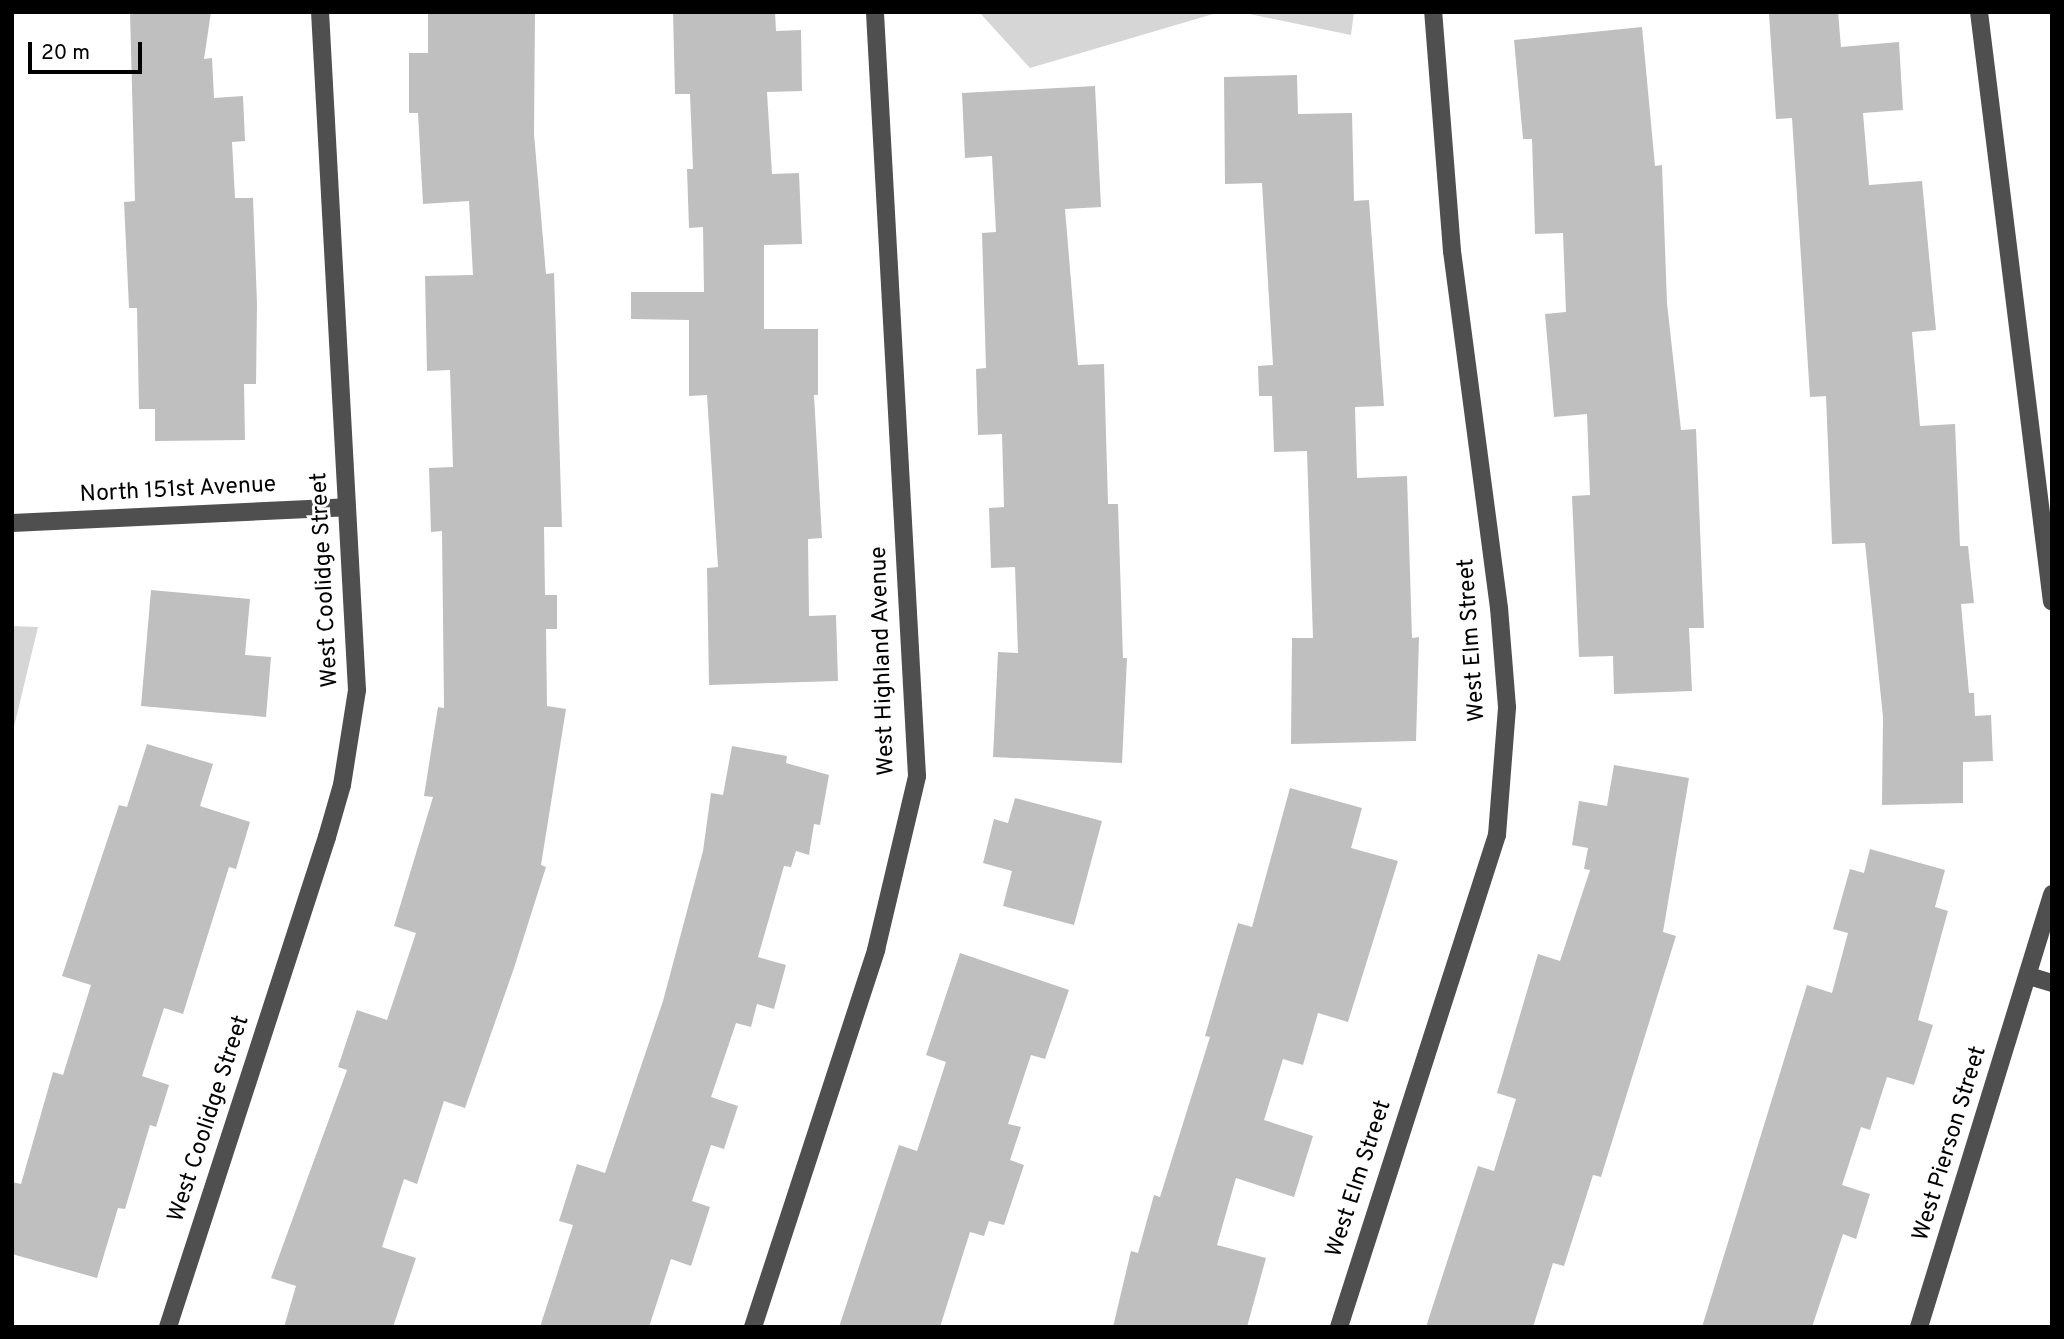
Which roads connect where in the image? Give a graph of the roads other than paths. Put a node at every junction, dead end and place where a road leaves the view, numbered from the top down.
1 (320, 12) edge
2 (875, 12) edge
3 (1433, 12) edge
4 (1979, 12) edge
5 (347, 507) junction
6 (12, 523) edge
7 (2052, 602) edge
8 (2052, 894) edge
9 (2029, 976) junction
10 (2052, 983) edge
11 (169, 1327) edge
12 (753, 1327) edge
13 (1339, 1327) edge
14 (1919, 1327) edge

1 - 5 street, West Coolidge Street
2 - 12 street, West Highland Avenue
3 - 13 street, West Elm Street
4 - 7 street
5 - 6 street, North 151st Avenue
5 - 11 street, West Coolidge Street
8 - 9 street, West Pierson Street
9 - 10 street
9 - 14 street, West Pierson Street

